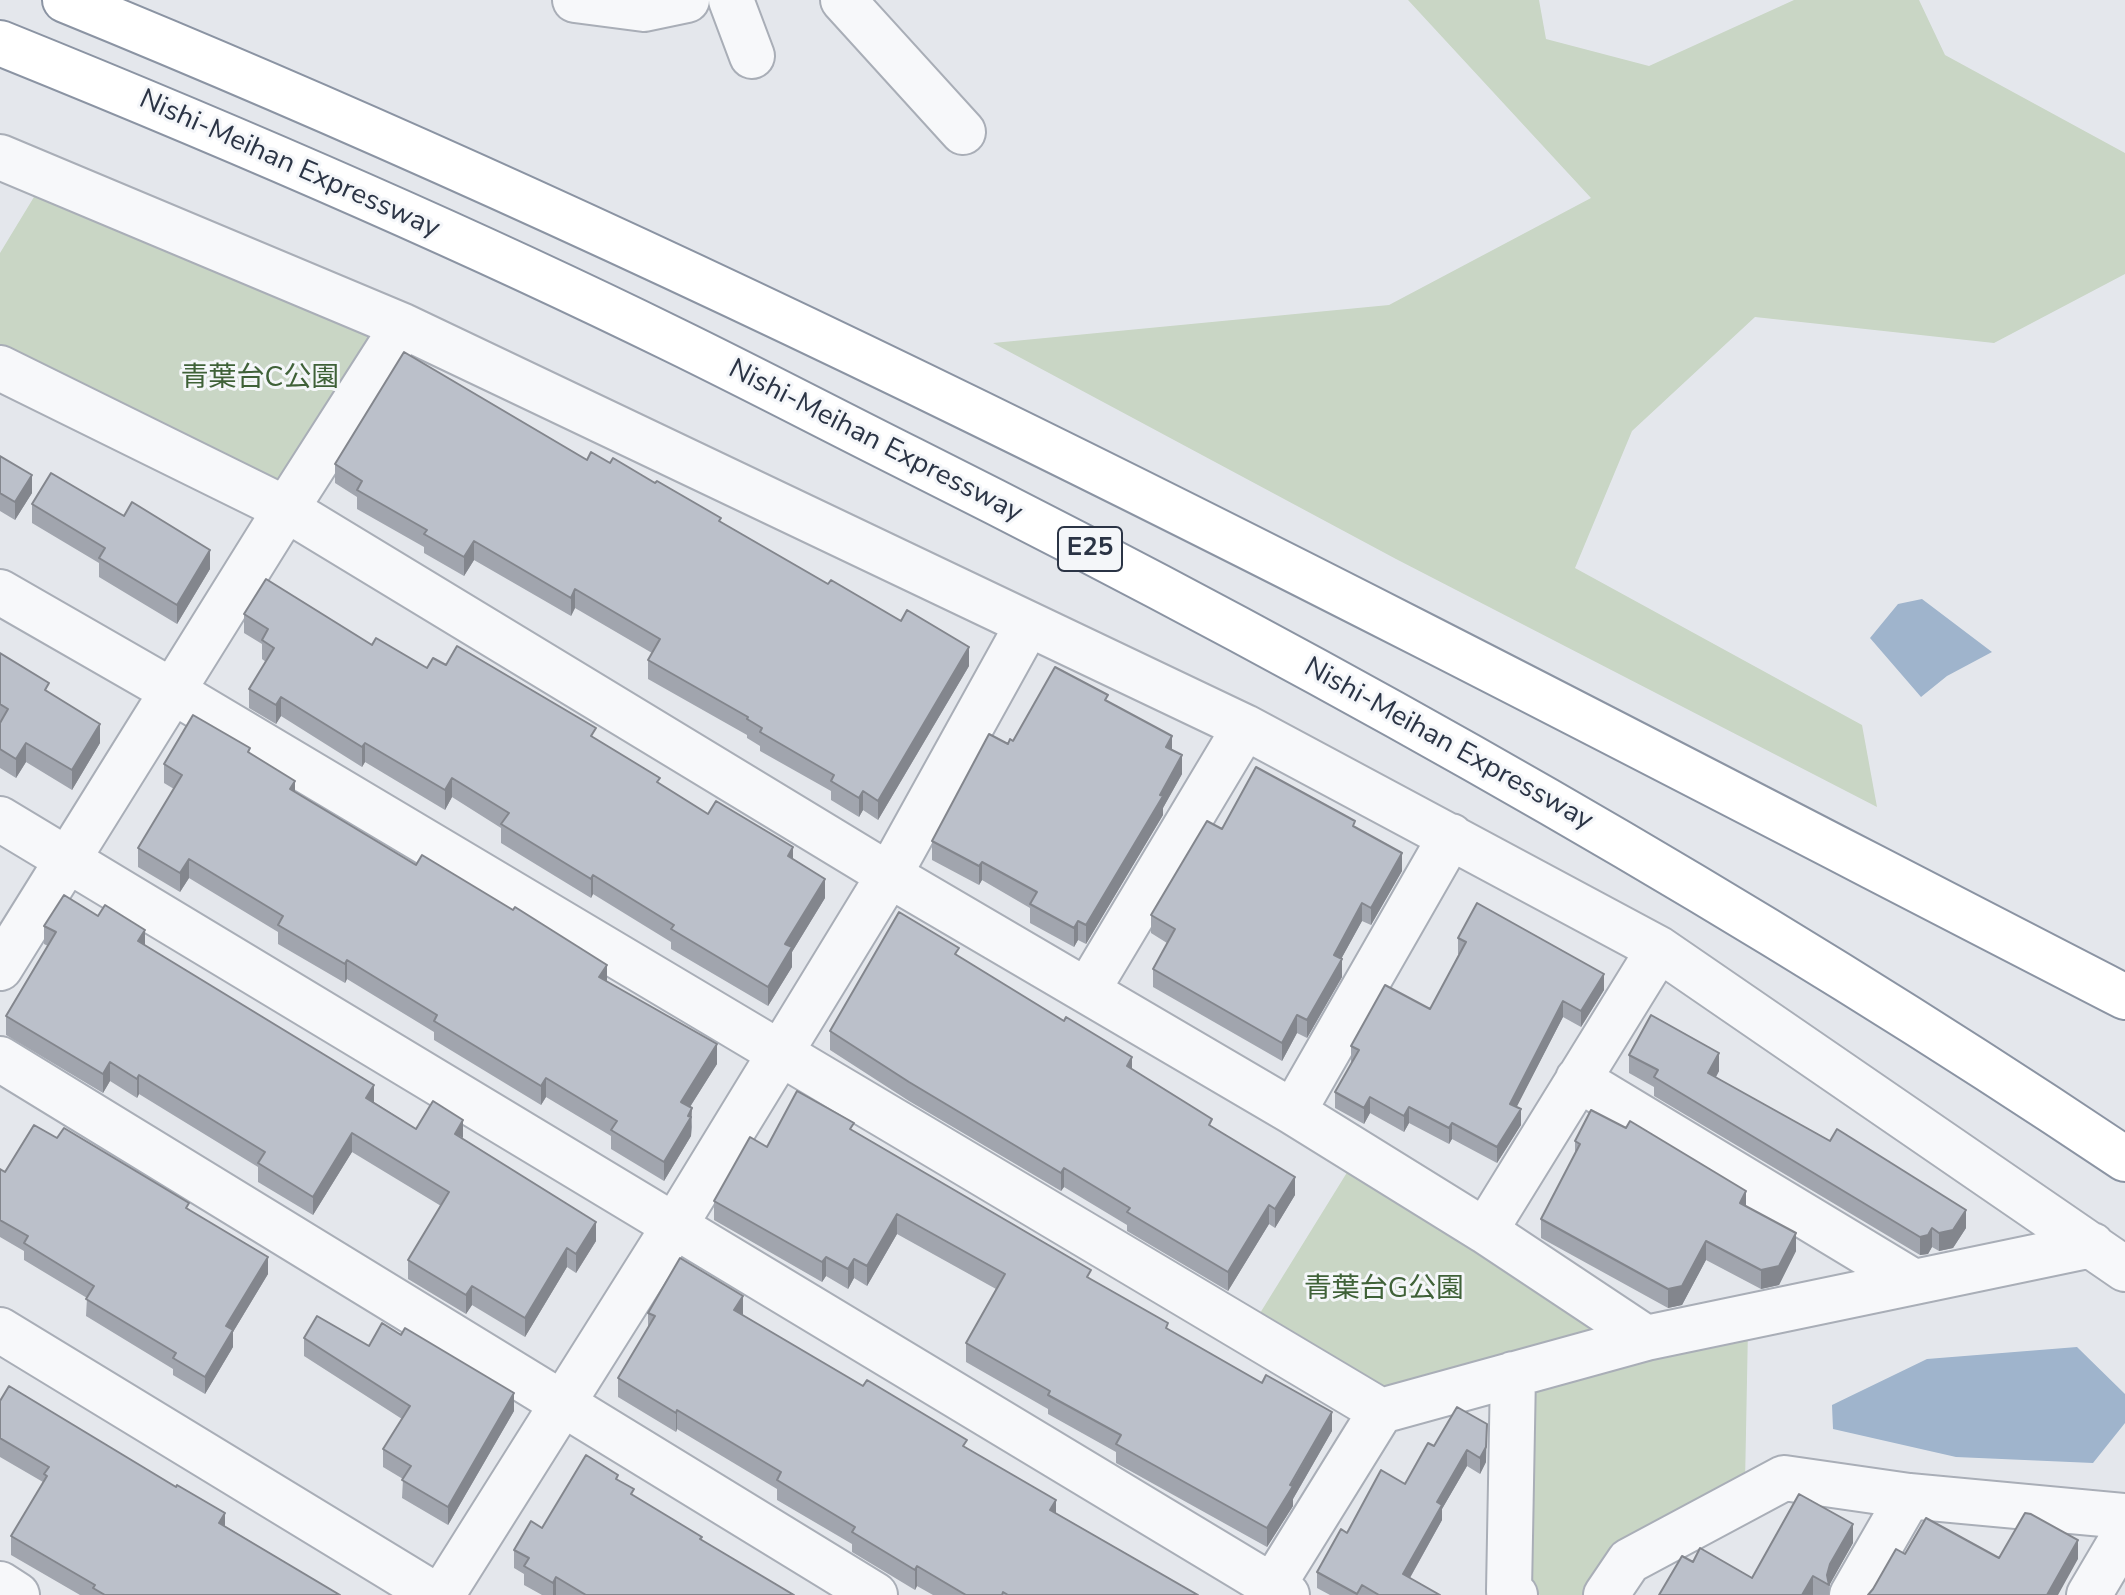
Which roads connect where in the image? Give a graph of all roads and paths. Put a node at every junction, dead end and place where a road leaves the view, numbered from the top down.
1 (65, 0) edge
2 (575, 0) edge
3 (687, 0) edge
4 (731, 0) edge
5 (843, 0) edge
6 (0, 43) edge
7 (752, 56) dead end
8 (963, 132) dead end
9 (0, 157) edge
10 (403, 326) junction
11 (0, 368) edge
12 (286, 509) junction
13 (0, 592) edge
14 (1028, 624) junction
15 (174, 692) junction
16 (1245, 727) junction
17 (0, 819) edge
18 (1451, 836) junction
19 (67, 861) junction
20 (889, 875) junction
21 (1659, 949) junction
22 (0, 968) edge
23 (1087, 991) junction
24 (2125, 997) edge
25 (778, 1054) junction
26 (0, 1059) edge
27 (1578, 1079) junction
28 (1293, 1112) junction
29 (2125, 1159) edge
30 (675, 1225) junction
31 (1485, 1231) junction
32 (2108, 1257) edge
33 (1914, 1282) junction
34 (0, 1330) edge
35 (1646, 1338) junction
36 (1513, 1374) junction
37 (562, 1403) junction
38 (1381, 1411) junction
39 (1909, 1496) junction
40 (2125, 1516) edge
41 (2125, 1534) edge
42 (0, 1584) edge
43 (1275, 1592) edge
44 (17, 1595) edge
45 (435, 1595) edge
46 (442, 1595) edge
47 (875, 1595) edge
48 (1515, 1595) edge
49 (1606, 1595) edge
50 (1852, 1595) edge
51 (2089, 1595) edge

1 - 24 highway, E25
2 - 3 street
4 - 7 street
5 - 8 street
6 - 29 highway, Nishi-Meihan Expressway / E25
9 - 10 street
10 - 12 street
10 - 14 street
11 - 12 street
12 - 15 street
12 - 20 street
13 - 15 street
14 - 16 street
14 - 20 street
15 - 19 street
15 - 25 street
16 - 18 street
16 - 23 street
17 - 19 street
18 - 21 street
18 - 28 street
19 - 22 street
19 - 30 street
20 - 23 street
20 - 25 street
21 - 27 street
21 - 32 street
23 - 28 street
25 - 30 street
25 - 38 street
26 - 37 street
27 - 31 street
27 - 33 street
28 - 31 street
30 - 37 street
30 - 43 street
31 - 35 street
32 - 33 street
33 - 35 street
34 - 45 street
35 - 36 street
36 - 38 street
36 - 48 street
37 - 46 street
37 - 47 street
38 - 43 street
39 - 40 street
39 - 49 street
39 - 50 street
41 - 51 street
42 - 44 street

